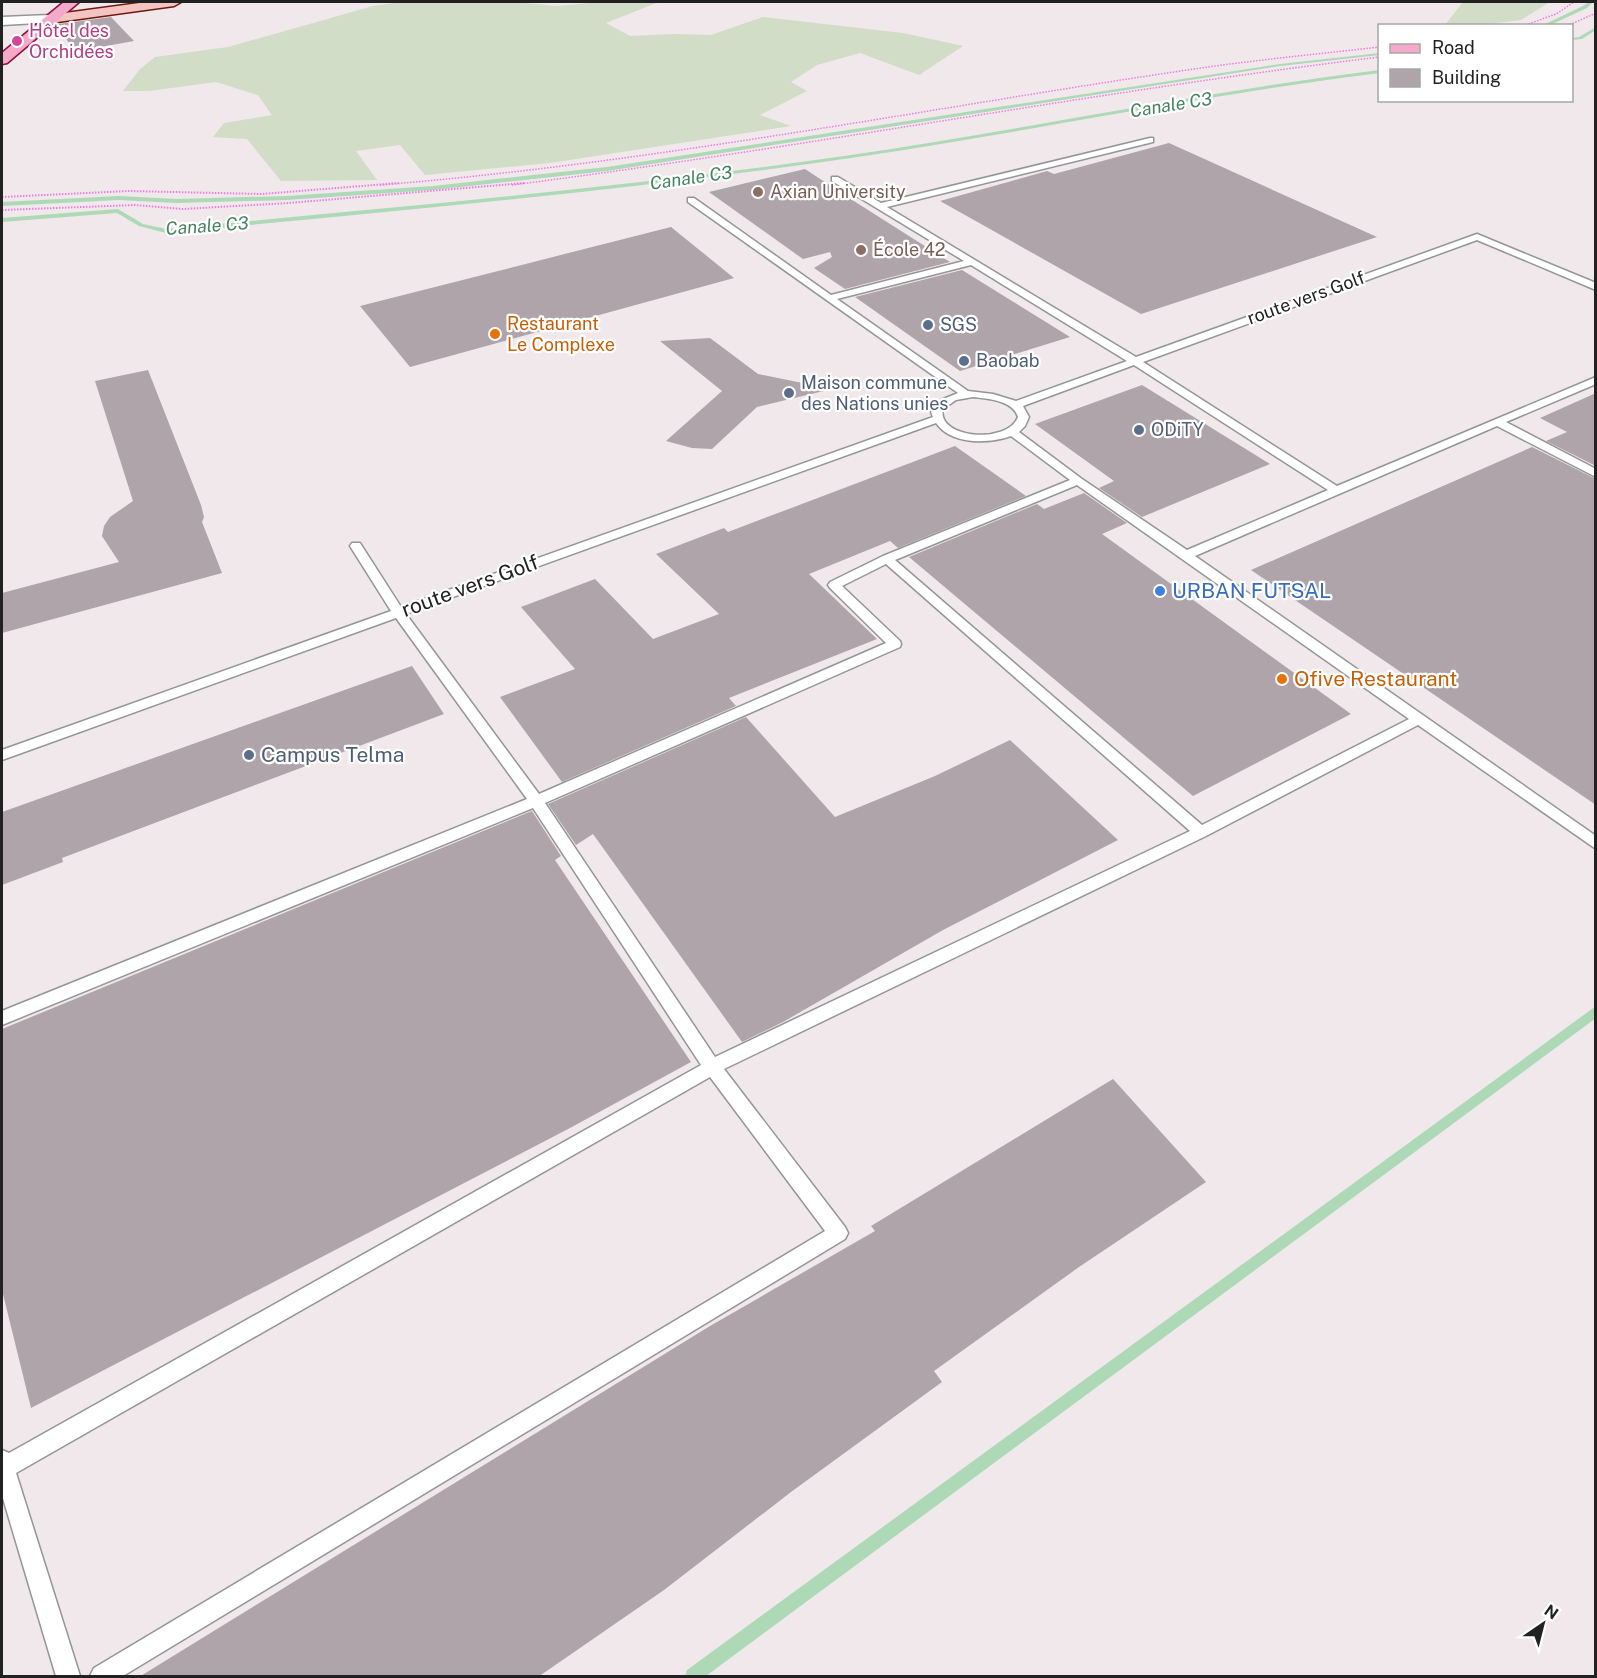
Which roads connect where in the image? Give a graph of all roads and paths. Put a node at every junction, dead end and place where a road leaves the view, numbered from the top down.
1 (72, 2) edge
2 (174, 2) edge
3 (1574, 2) edge
4 (1596, 13) edge
5 (50, 20) junction
6 (2, 21) edge
7 (1528, 24) edge
8 (1571, 24) edge
9 (1378, 47) edge
10 (1378, 57) edge
11 (2, 60) edge
12 (1150, 140) dead end
13 (835, 179) dead end
14 (2, 197) edge
15 (691, 201) dead end
16 (879, 206) junction
17 (2, 210) edge
18 (972, 262) junction
19 (1596, 287) edge
20 (830, 298) junction
21 (1135, 360) junction
22 (1596, 380) edge
23 (966, 394) junction
24 (1014, 405) junction
25 (938, 419) junction
26 (1497, 422) junction
27 (1012, 432) junction
28 (1596, 474) edge
29 (1078, 481) junction
30 (1337, 490) junction
31 (356, 546) dead end
32 (1186, 555) junction
33 (887, 559) junction
34 (398, 612) junction
35 (1417, 720) junction
36 (2, 755) edge
37 (536, 801) junction
38 (1201, 832) junction
39 (1596, 844) edge
40 (2, 1018) edge
41 (712, 1066) junction
42 (2, 1466) edge
43 (68, 1677) edge
44 (102, 1677) edge

1 - 5 main road
2 - 5 main road
3 - 7 path
4 - 8 path
5 - 6 street
5 - 11 main road
9 - 14 path
10 - 17 path
12 - 16 lane
13 - 16 lane
15 - 20 lane
16 - 18 lane
18 - 20 lane
18 - 21 lane
19 - 21 lane, route vers Golf
20 - 23 lane
21 - 24 lane, route vers Golf
21 - 30 lane
22 - 26 lane
23 - 24 lane
23 - 25 lane
24 - 27 lane
25 - 27 lane
25 - 34 lane, route vers Golf
26 - 28 lane
26 - 30 lane
27 - 29 lane
29 - 32 lane
29 - 33 lane
30 - 32 lane
31 - 34 lane
32 - 35 lane
33 - 37 lane
33 - 38 lane
34 - 36 lane, route vers Golf
34 - 37 lane
35 - 38 lane
35 - 39 lane
37 - 40 lane
37 - 41 lane
38 - 41 lane
41 - 42 lane
41 - 44 lane
42 - 43 lane

